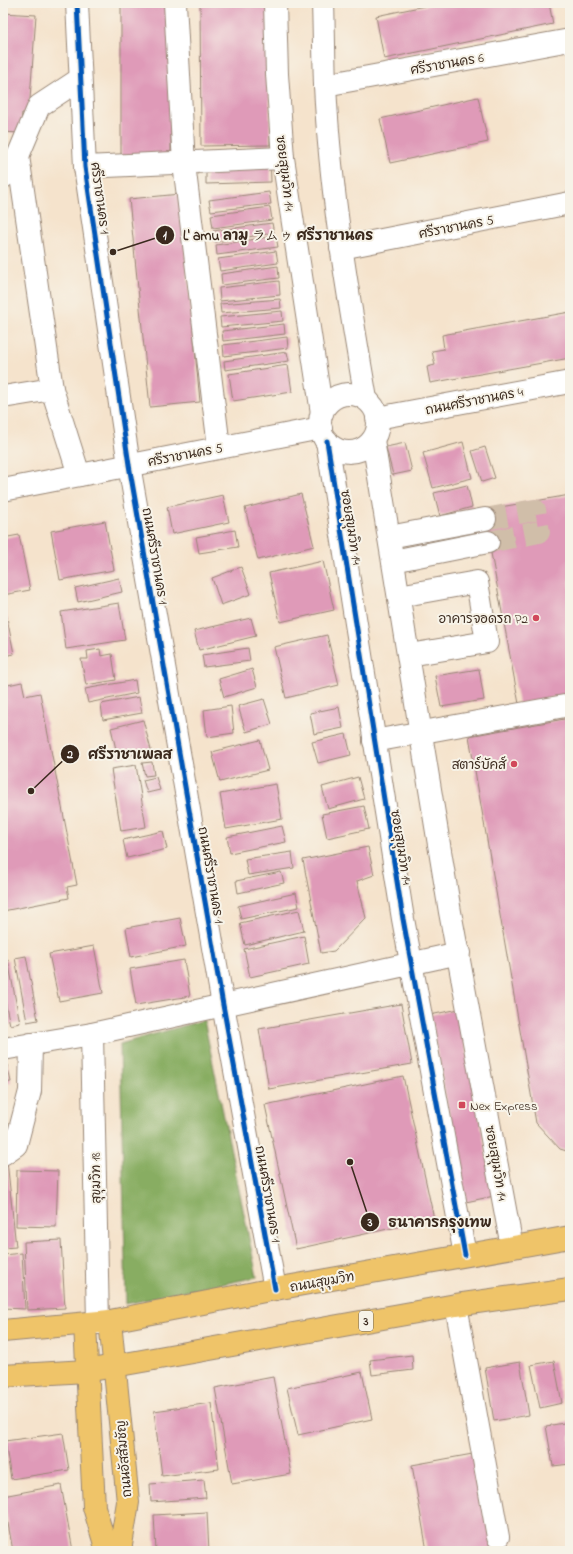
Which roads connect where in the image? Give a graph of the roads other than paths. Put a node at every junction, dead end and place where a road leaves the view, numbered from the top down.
1 (77, 3) edge
2 (175, 3) edge
3 (275, 3) edge
4 (324, 3) edge
5 (570, 40) edge
6 (80, 78) junction
7 (325, 85) junction
8 (18, 156) junction
9 (283, 158) junction
10 (184, 164) junction
11 (85, 167) junction
12 (3, 177) edge
13 (570, 204) edge
14 (341, 248) junction
15 (570, 382) edge
16 (52, 389) junction
17 (3, 397) edge
18 (366, 399) junction
19 (378, 418) junction
20 (323, 427) junction
21 (373, 440) junction
22 (219, 447) junction
23 (129, 465) junction
24 (79, 475) junction
25 (3, 490) edge
26 (485, 519) tunnel mouth
27 (389, 537) junction
28 (488, 542) tunnel mouth
29 (393, 561) junction
30 (399, 596) junction
31 (409, 655) junction
32 (570, 705) edge
33 (421, 732) junction
34 (374, 741) junction
35 (459, 953) junction
36 (410, 963) junction
37 (223, 1005) junction
38 (92, 1034) junction
39 (31, 1044) junction
40 (3, 1049) edge
41 (3, 1154) edge
42 (570, 1236) edge
43 (512, 1247) junction
44 (465, 1255) junction
45 (275, 1289) junction
46 (570, 1289) edge
47 (456, 1305) junction
48 (98, 1323) junction
49 (3, 1331) edge
50 (115, 1366) junction
51 (86, 1371) junction
52 (3, 1376) edge
53 (498, 1537) dead end
54 (107, 1551) edge
55 (120, 1551) edge

1 - 6 street, ศรีราชานคร 1
2 - 10 street
3 - 9 street, ซอยสุขุมวิท 14
4 - 7 street
5 - 7 street, ศรีราชานคร 6
6 - 8 street
6 - 11 street, ศรีราชานคร 1
7 - 14 street
8 - 12 street
8 - 16 street
9 - 10 street
9 - 20 street, ซอยสุขุมวิท 14
10 - 11 street
10 - 22 street
11 - 23 street, ศรีราชานคร 1
13 - 14 street, ศรีราชานคร 5
14 - 18 street
15 - 19 street, ถนนศรีราชานคร 4
16 - 17 street
16 - 24 street
18 - 19 street
18 - 20 street
19 - 21 street
20 - 21 street
20 - 22 street, ศรีราชานคร 5
20 - 34 street, ซอยสุขุมวิท 14
21 - 27 street, ซอยสุขุมวิท 14
22 - 23 street, ศรีราชานคร 5
23 - 24 street, ศรีราชานคร 5
23 - 37 street, ถนนศรีราชานคร 1
24 - 25 street, ศรีราชานคร 5
26 - 27 street
27 - 29 street, ซอยสุขุมวิท 14
28 - 29 street
29 - 30 street, ซอยสุขุมวิท 14
30 - 31 street, ซอยสุขุมวิท 14
30 - 31 street
31 - 33 street, ซอยสุขุมวิท 14
32 - 33 street
33 - 34 street
33 - 35 street, ซอยสุขุมวิท 14
34 - 36 street, ซอยสุขุมวิท 14
35 - 36 street
35 - 43 street, ซอยสุขุมวิท 14
36 - 37 street
36 - 44 street, ซอยสุขุมวิท 14
37 - 38 street
37 - 45 street, ถนนศรีราชานคร 1
38 - 39 street
38 - 48 street, สุขุมวิท 18
39 - 40 street
39 - 41 street
42 - 43 main road, ถนนสุขุมวิท
43 - 44 main road, ถนนสุขุมวิท
44 - 45 main road, ถนนสุขุมวิท
45 - 48 main road, ถนนสุขุมวิท
46 - 47 main road, 3
47 - 50 main road, 3
47 - 53 street
48 - 49 main road, ถนนสุขุมวิท
48 - 50 main road, ถนนอัสสัมชัญ
48 - 51 main road
50 - 51 main road, 3
50 - 55 main road, ถนนอัสสัมชัญ
51 - 52 main road, 3
51 - 54 main road

